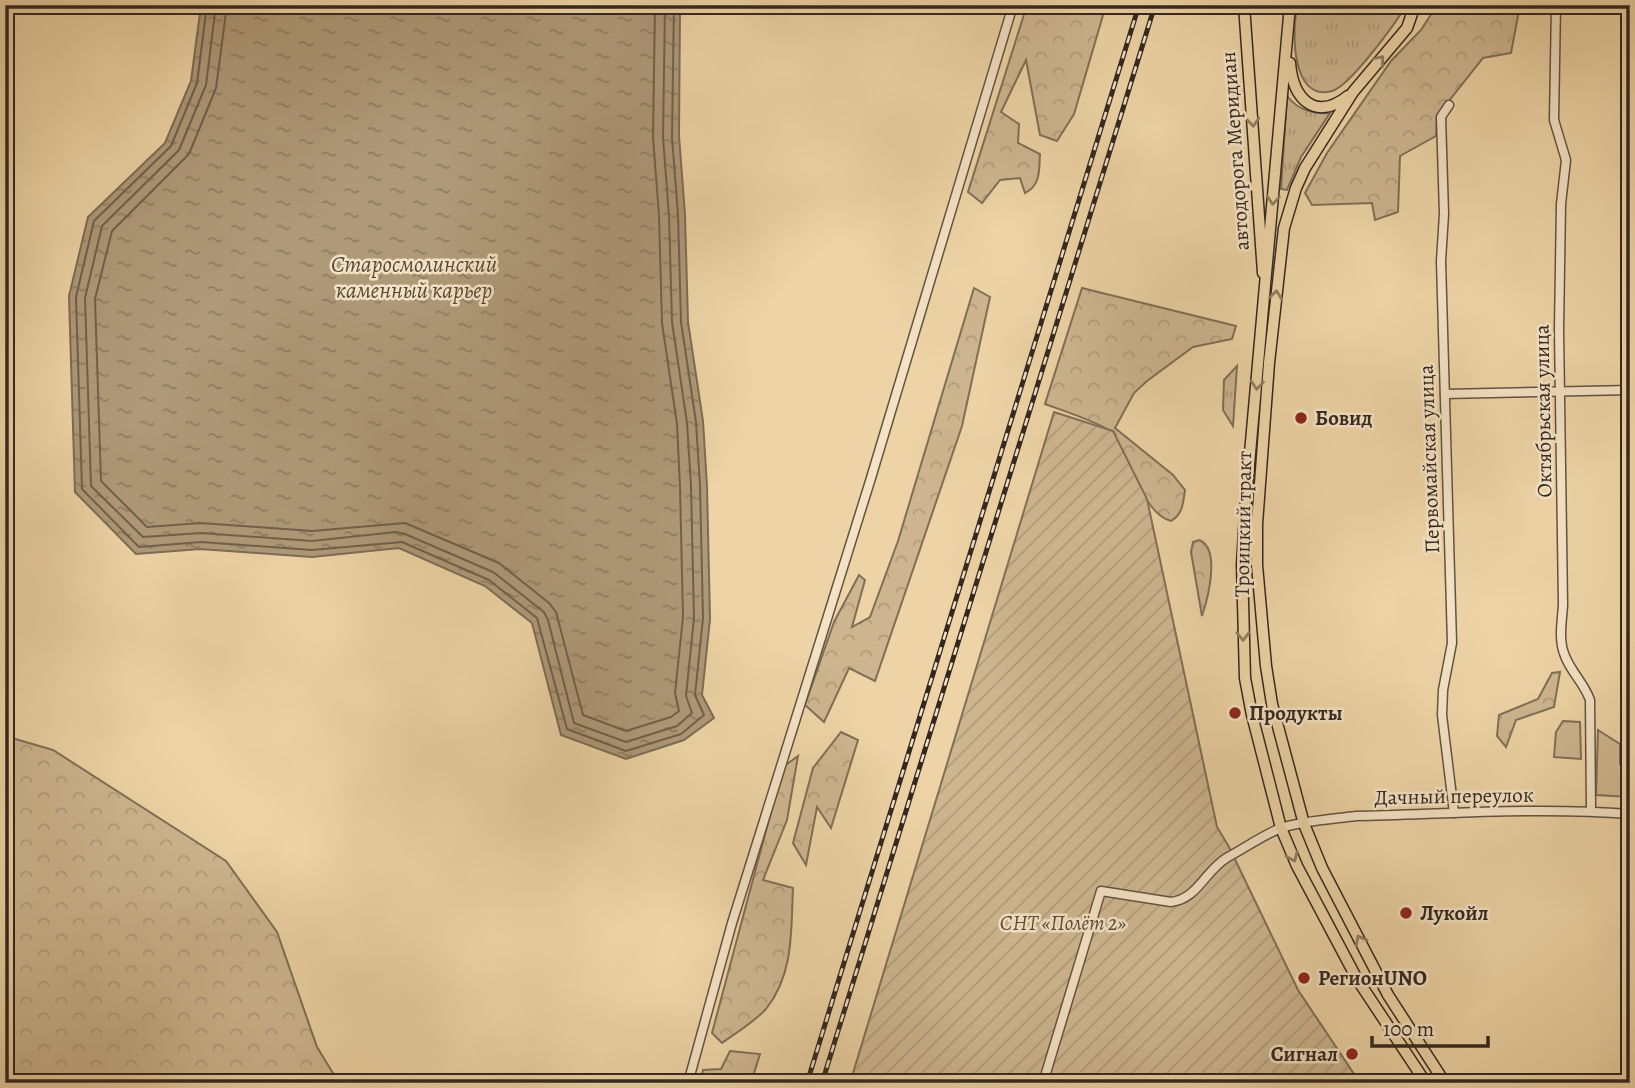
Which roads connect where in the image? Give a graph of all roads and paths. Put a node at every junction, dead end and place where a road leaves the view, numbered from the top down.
1 (1013, 5) edge
2 (1244, 5) edge
3 (1415, 5) edge
4 (1423, 5) edge
5 (1556, 5) edge
6 (1290, 7) edge
7 (1407, 28) junction
8 (1288, 35) junction
9 (1353, 92) junction
10 (1449, 105) dead end
11 (1265, 294) junction
12 (1561, 390) junction
13 (1630, 390) edge
14 (1445, 394) junction
15 (1591, 811) junction
16 (1454, 813) junction
17 (1630, 814) edge
18 (1304, 824) junction
19 (1281, 828) junction
20 (688, 1083) edge
21 (1043, 1083) edge
22 (1426, 1083) edge
23 (1445, 1083) edge

1 - 20 street
2 -> 11 main road, автодорога Меридиан
3 - 7 main road, Троицкий тракт
4 - 7 main road
5 - 12 street, Октябрьская улица
6 - 8 main road, Троицкий тракт
9 -> 7 main road, Троицкий тракт
8 - 9 main road
8 -> 11 main road, Троицкий тракт
18 -> 9 main road, Троицкий тракт
10 - 14 street, Первомайская улица
11 -> 19 main road, Троицкий тракт
12 - 13 street
12 - 14 street
12 - 15 street, Октябрьская улица
14 - 16 street, Первомайская улица
15 - 16 street, Дачный переулок
15 - 17 street, Дачный переулок
16 - 18 street, Дачный переулок
18 - 19 street, Дачный переулок
23 -> 18 main road, Троицкий тракт
19 - 21 street, Дачный переулок
19 -> 22 main road, Троицкий тракт

